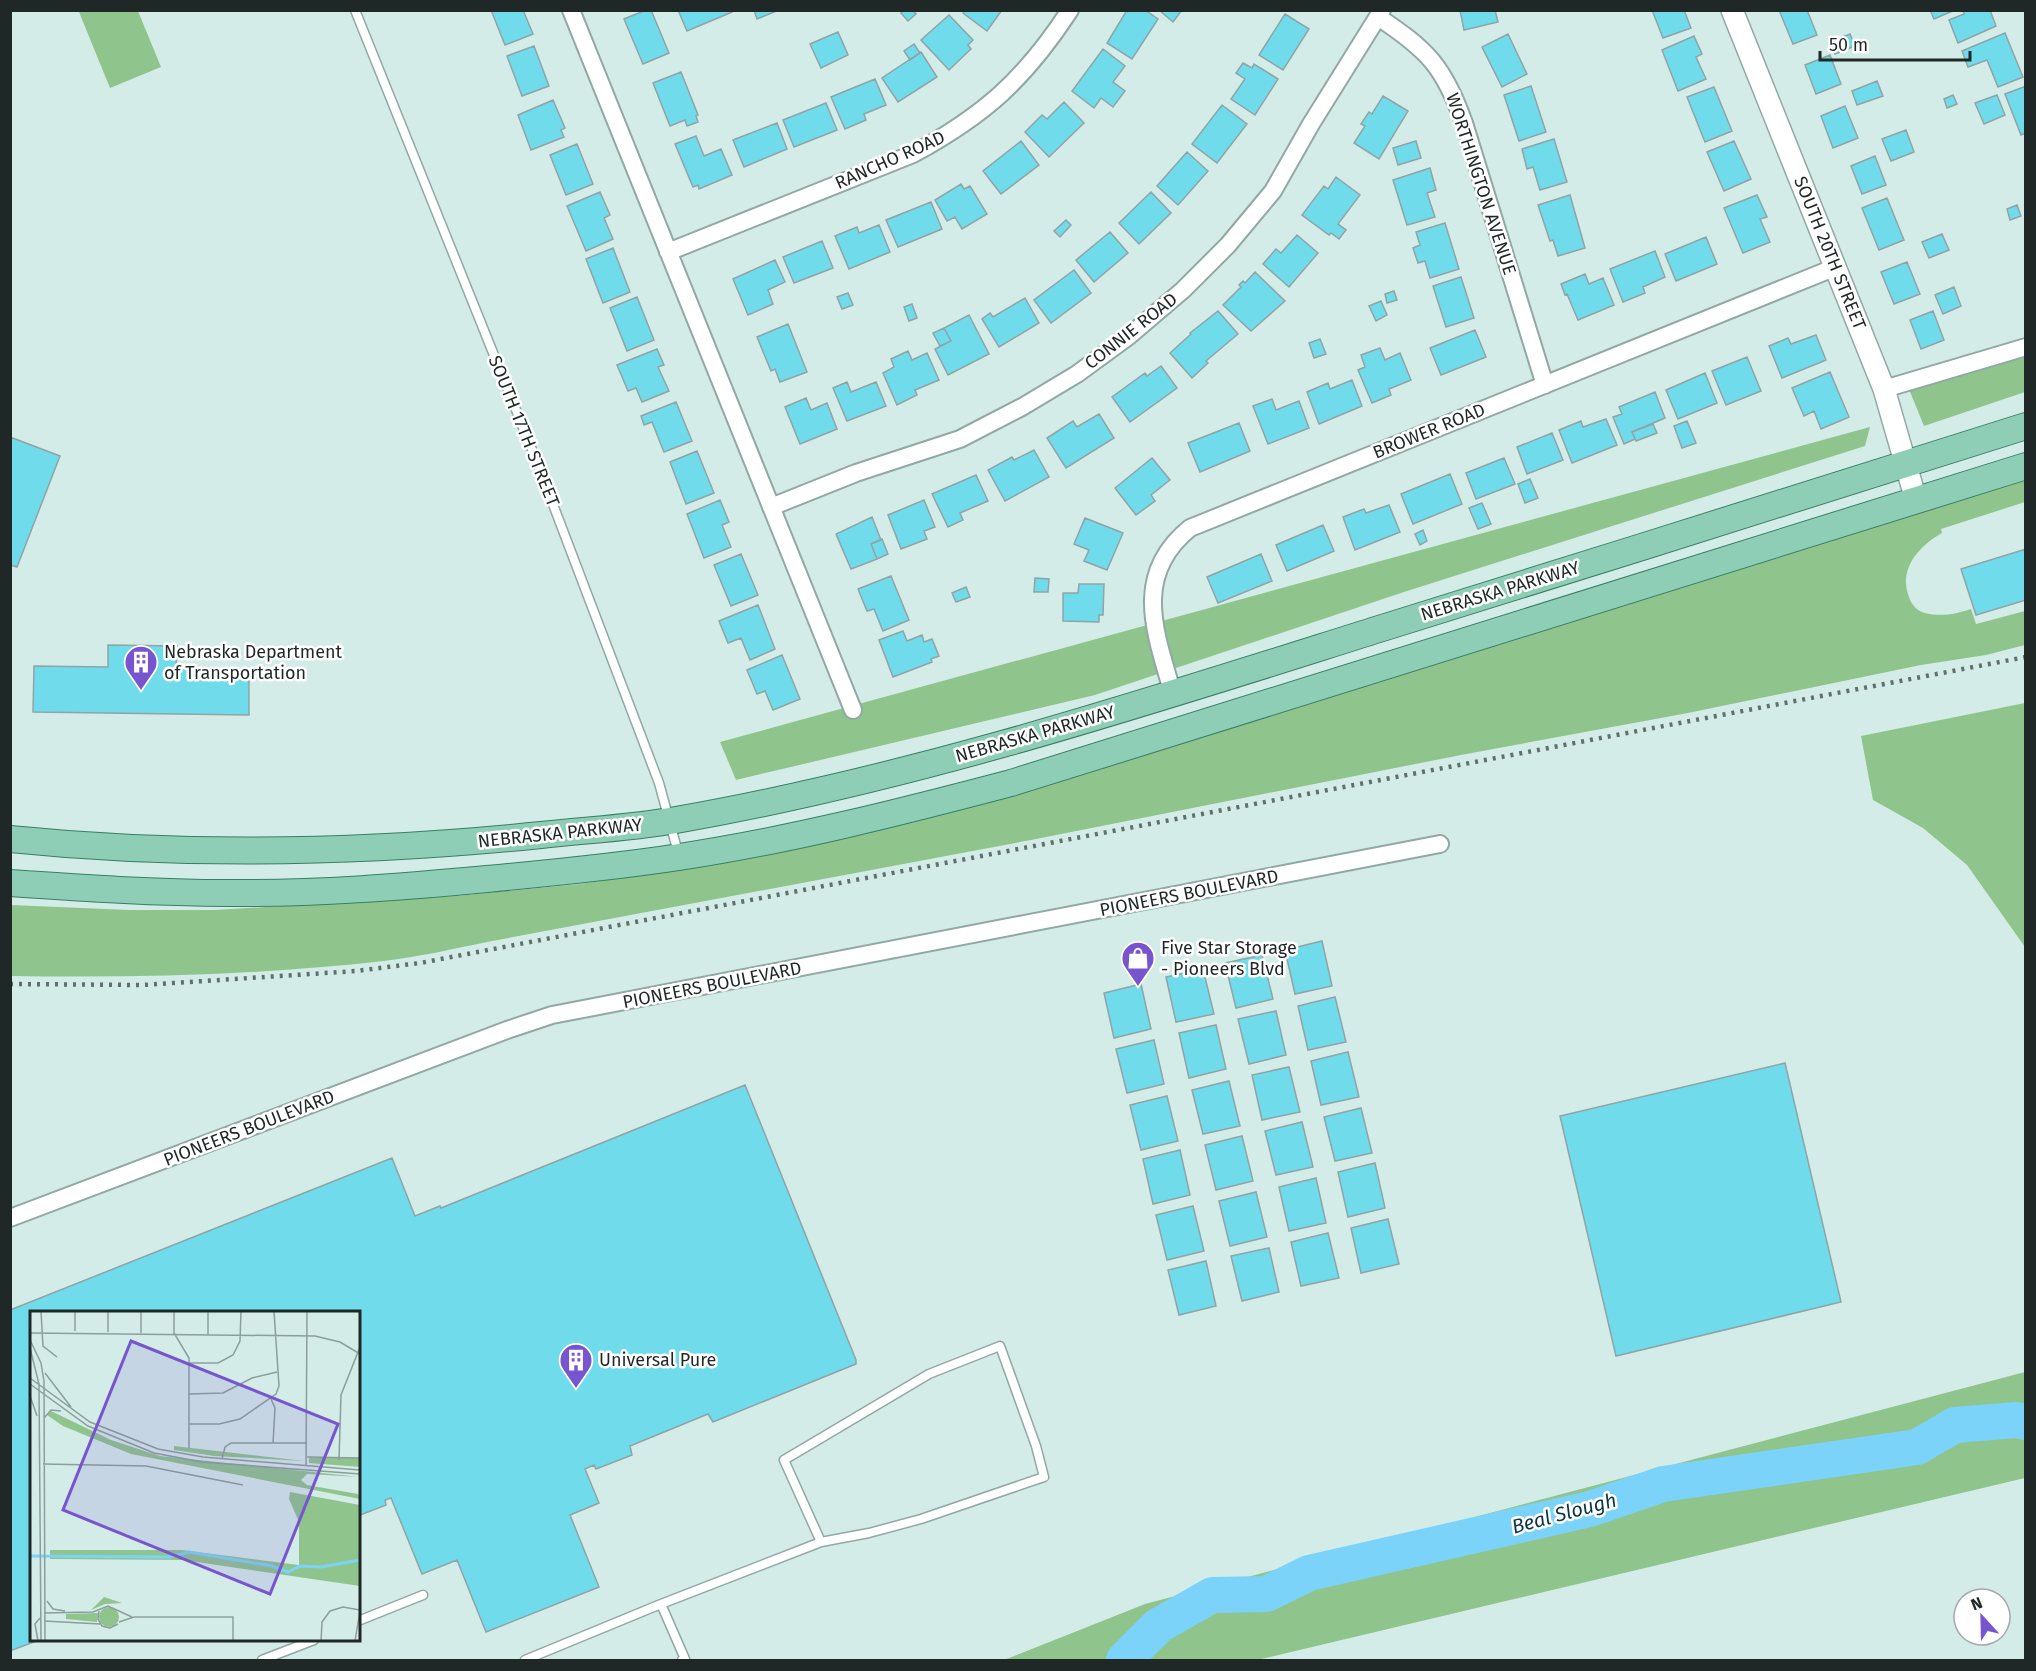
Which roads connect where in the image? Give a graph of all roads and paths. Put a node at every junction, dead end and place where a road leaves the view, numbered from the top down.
1 (355, 10) edge
2 (572, 10) edge
3 (1070, 10) edge
4 (1732, 10) edge
5 (1380, 14) edge
6 (668, 252) junction
7 (1836, 267) junction
8 (2025, 347) edge
9 (1545, 385) junction
10 (1884, 389) junction
11 (2025, 426) edge
12 (1906, 464) junction
13 (2025, 466) edge
14 (1916, 500) junction
15 (771, 507) junction
16 (1173, 694) junction
17 (854, 710) dead end
18 (670, 821) junction
19 (10, 839) edge
20 (1440, 844) dead end
21 (679, 857) junction
22 (10, 883) edge
23 (10, 1218) edge
24 (822, 1542) junction
25 (423, 1595) dead end
26 (661, 1604) junction
27 (360, 1620) edge
28 (311, 1641) edge
29 (262, 1660) edge
30 (525, 1660) edge
31 (682, 1660) edge

1 - 18 lane, SOUTH 17TH STREET
2 - 6 street
3 - 6 street, RANCHO ROAD
4 - 7 street, SOUTH 20TH STREET
5 - 9 street, WORTHINGTON AVENUE
5 - 15 street, CONNIE ROAD
6 - 15 street
7 - 9 street, BROWER ROAD
7 - 10 street, SOUTH 20TH STREET
8 - 10 street
9 - 16 street, BROWER ROAD
10 - 12 street, SOUTH 20TH STREET
11 - 12 main road, NEBRASKA PARKWAY
12 - 14 street, SOUTH 20TH STREET
12 - 16 main road, NEBRASKA PARKWAY
13 - 14 main road, NEBRASKA PARKWAY
14 - 21 main road, NEBRASKA PARKWAY
15 - 17 street
16 - 18 main road, NEBRASKA PARKWAY
18 - 19 main road, NEBRASKA PARKWAY
18 - 21 lane, SOUTH 17TH STREET
20 - 23 street, PIONEERS BOULEVARD
21 - 22 main road, NEBRASKA PARKWAY
24 - 24 lane
24 - 26 lane
25 - 27 lane
26 - 30 lane
26 - 31 lane
28 - 29 lane

